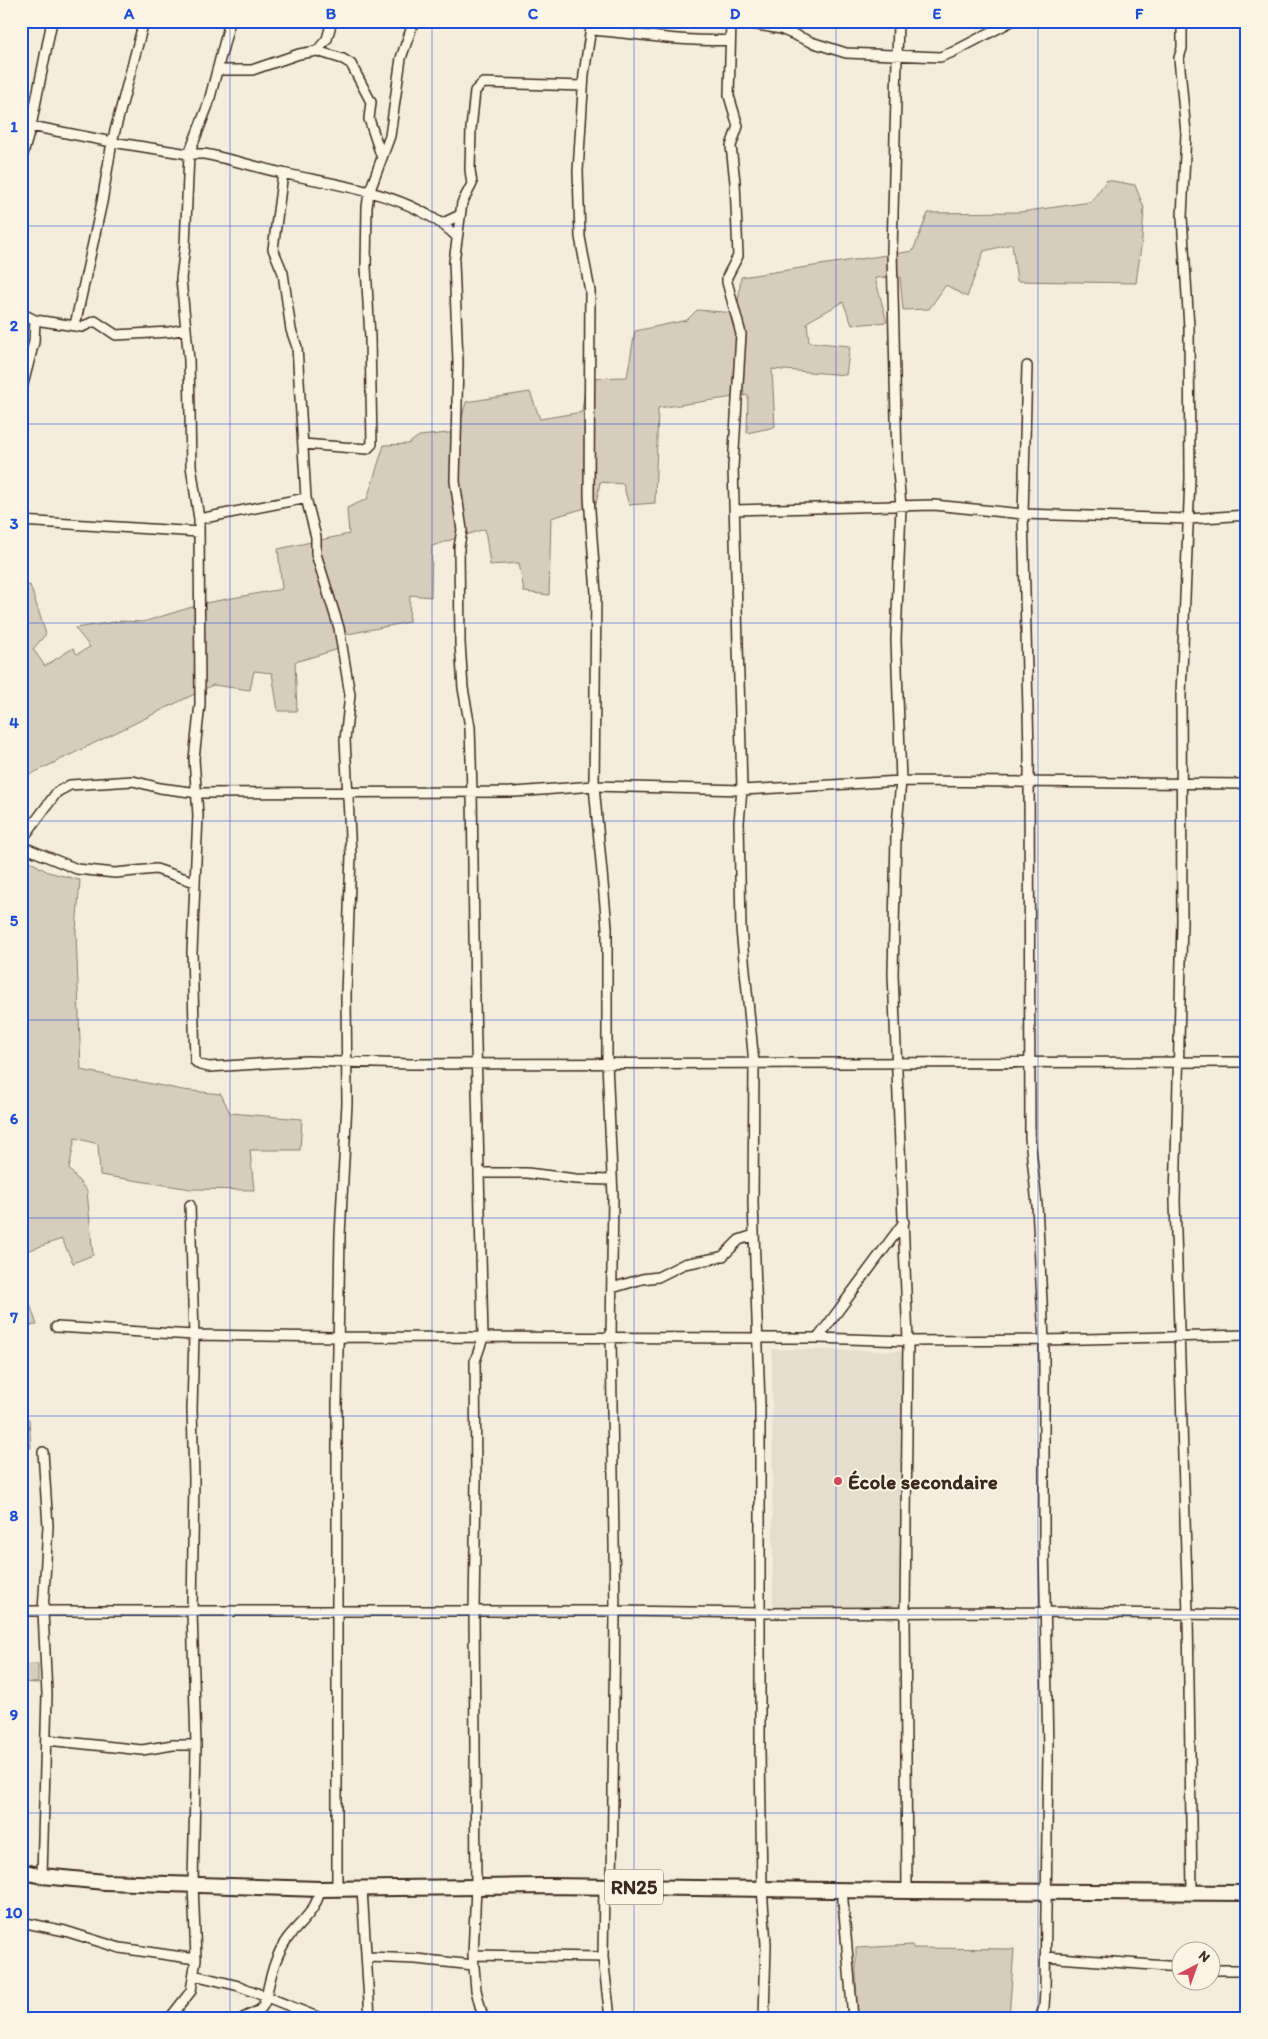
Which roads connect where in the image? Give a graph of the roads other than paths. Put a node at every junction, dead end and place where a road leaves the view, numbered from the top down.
1 (52, 21) edge
2 (144, 21) edge
3 (230, 21) edge
4 (332, 21) edge
5 (414, 21) edge
6 (732, 21) edge
7 (898, 21) edge
8 (1012, 21) edge
9 (1182, 21) edge
10 (592, 26) edge
11 (730, 40) junction
12 (317, 51) junction
13 (898, 55) junction
14 (217, 70) junction
15 (583, 86) junction
16 (21, 124) edge
17 (31, 126) junction
18 (112, 142) junction
19 (189, 154) junction
20 (382, 158) junction
21 (21, 161) edge
22 (283, 173) junction
23 (369, 193) junction
24 (460, 215) junction
25 (442, 223) junction
26 (456, 236) junction
27 (21, 313) edge
28 (35, 320) junction
29 (75, 325) junction
30 (186, 328) junction
31 (1027, 366) dead end
32 (21, 392) edge
33 (303, 444) junction
34 (21, 485) edge
35 (306, 498) junction
36 (901, 506) junction
37 (736, 510) junction
38 (1023, 514) junction
39 (1247, 515) edge
40 (199, 519) junction
41 (1190, 519) junction
42 (23, 520) edge
43 (199, 532) junction
44 (901, 781) junction
45 (1028, 782) junction
46 (1182, 782) junction
47 (1247, 784) edge
48 (594, 786) junction
49 (742, 790) junction
50 (349, 792) junction
51 (472, 792) junction
52 (198, 793) junction
53 (21, 840) edge
54 (21, 846) edge
55 (195, 882) junction
56 (607, 1062) junction
57 (1178, 1062) junction
58 (1247, 1062) edge
59 (346, 1063) junction
60 (476, 1063) junction
61 (754, 1063) junction
62 (897, 1063) junction
63 (1030, 1064) junction
64 (480, 1173) junction
65 (612, 1180) junction
66 (190, 1206) dead end
67 (904, 1222) junction
68 (754, 1235) junction
69 (612, 1288) junction
70 (56, 1327) dead end
71 (194, 1335) junction
72 (1247, 1335) edge
73 (338, 1337) junction
74 (611, 1337) junction
75 (483, 1338) junction
76 (756, 1338) junction
77 (818, 1338) junction
78 (1180, 1338) junction
79 (1044, 1340) junction
80 (908, 1341) junction
81 (43, 1452) dead end
82 (21, 1611) edge
83 (192, 1611) junction
84 (474, 1611) junction
85 (615, 1611) junction
86 (43, 1612) junction
87 (336, 1612) junction
88 (905, 1612) junction
89 (1046, 1612) junction
90 (760, 1613) junction
91 (1188, 1615) junction
92 (1247, 1615) edge
93 (47, 1740) junction
94 (196, 1745) junction
95 (21, 1871) edge
96 (42, 1876) junction
97 (193, 1884) junction
98 (476, 1887) junction
99 (608, 1887) junction
100 (320, 1888) junction
101 (337, 1888) junction
102 (362, 1888) junction
103 (762, 1888) junction
104 (842, 1889) junction
105 (907, 1891) junction
106 (1047, 1891) junction
107 (1192, 1891) junction
108 (1247, 1893) edge
109 (21, 1922) edge
110 (473, 1955) junction
111 (368, 1957) junction
112 (603, 1957) junction
113 (1045, 1957) junction
114 (196, 1959) junction
115 (474, 1965) junction
116 (1170, 1966) edge
117 (1220, 1970) edge
118 (1247, 1970) edge
119 (194, 1975) junction
120 (266, 1997) junction
121 (170, 2018) edge
122 (243, 2018) edge
123 (320, 2018) edge
124 (370, 2018) edge
125 (483, 2018) edge
126 (610, 2018) edge
127 (764, 2018) edge
128 (853, 2018) edge
129 (1040, 2018) edge

1 - 17 street
2 - 18 street
3 - 14 street
4 - 12 street
5 - 20 street
6 - 11 street
6 - 13 street
7 - 13 street
8 - 13 street
9 - 41 street
10 - 11 street
10 - 15 street
11 - 37 street
12 - 14 street
12 - 20 street
13 - 36 street
14 - 19 street
15 - 24 street
15 - 48 street
16 - 17 street
17 - 18 street
17 - 21 street
18 - 19 street
18 - 29 street
19 - 22 street
19 - 30 street
20 - 23 street
22 - 23 street
22 - 33 street
23 - 25 street
23 - 33 street
24 - 25 street
24 - 26 street
25 - 26 street
26 - 51 street
27 - 28 street
28 - 29 street
28 - 32 street
29 - 30 street
30 - 40 street
31 - 38 street
33 - 35 street
34 - 42 street
35 - 40 street
35 - 50 street
36 - 37 street
36 - 38 street
36 - 44 street
37 - 49 street
38 - 41 street
38 - 45 street
39 - 41 street
40 - 43 street
41 - 46 street
42 - 43 street
43 - 52 street
44 - 45 street
44 - 49 street
44 - 62 street
45 - 46 street
45 - 63 street
46 - 47 street
46 - 57 street
48 - 49 street
48 - 51 street
48 - 56 street
49 - 61 street
50 - 51 street
50 - 52 street
50 - 59 street
51 - 60 street
52 - 53 street
52 - 55 street
54 - 55 street
55 - 59 street
56 - 60 street
56 - 61 street
56 - 65 street
57 - 58 street
57 - 63 street
57 - 78 street
59 - 60 street
59 - 73 street
60 - 64 street
61 - 62 street
61 - 68 street
62 - 63 street
62 - 67 street
63 - 79 street
64 - 65 street
64 - 75 street
65 - 69 street
66 - 71 street
67 - 77 street
67 - 80 street
68 - 69 street
68 - 76 street
69 - 74 street
70 - 71 street
71 - 73 street
71 - 83 street
72 - 78 street
73 - 75 street
73 - 87 street
74 - 75 street
74 - 76 street
74 - 85 street
75 - 84 street
76 - 77 street
76 - 90 street
77 - 80 street
78 - 79 street
78 - 91 street
79 - 80 street
79 - 89 street
80 - 88 street
81 - 86 street
82 - 86 street
83 - 86 street
83 - 87 street
83 - 94 street
84 - 85 street
84 - 87 street
84 - 98 street
85 - 90 street
85 - 99 street
86 - 93 street
87 - 101 street
88 - 89 street
88 - 90 street
88 - 105 street
89 - 91 street
89 - 106 street
90 - 103 street
91 - 92 street
91 - 107 street
93 - 94 street
93 - 96 street
94 - 97 street
95 - 96 main road, RN25
96 - 97 main road, RN25
97 - 100 main road, RN25
97 - 114 street
98 - 99 main road, RN25
98 - 102 main road, RN25
98 - 110 street
99 - 103 main road, RN25
99 - 112 street
100 - 101 main road, RN25
100 - 120 street
101 - 102 main road, RN25
102 - 111 street
103 - 104 main road, RN25
103 - 127 street
104 - 105 main road, RN25
104 - 128 street
105 - 106 main road, RN25
106 - 107 main road, RN25
106 - 113 street
107 - 108 main road, RN25
109 - 114 street
110 - 112 street
110 - 115 street
111 - 115 street
111 - 124 street
112 - 126 street
113 - 116 street
113 - 129 street
114 - 119 street
115 - 125 street
117 - 118 street
119 - 120 street
119 - 121 street
120 - 122 street
120 - 123 street

